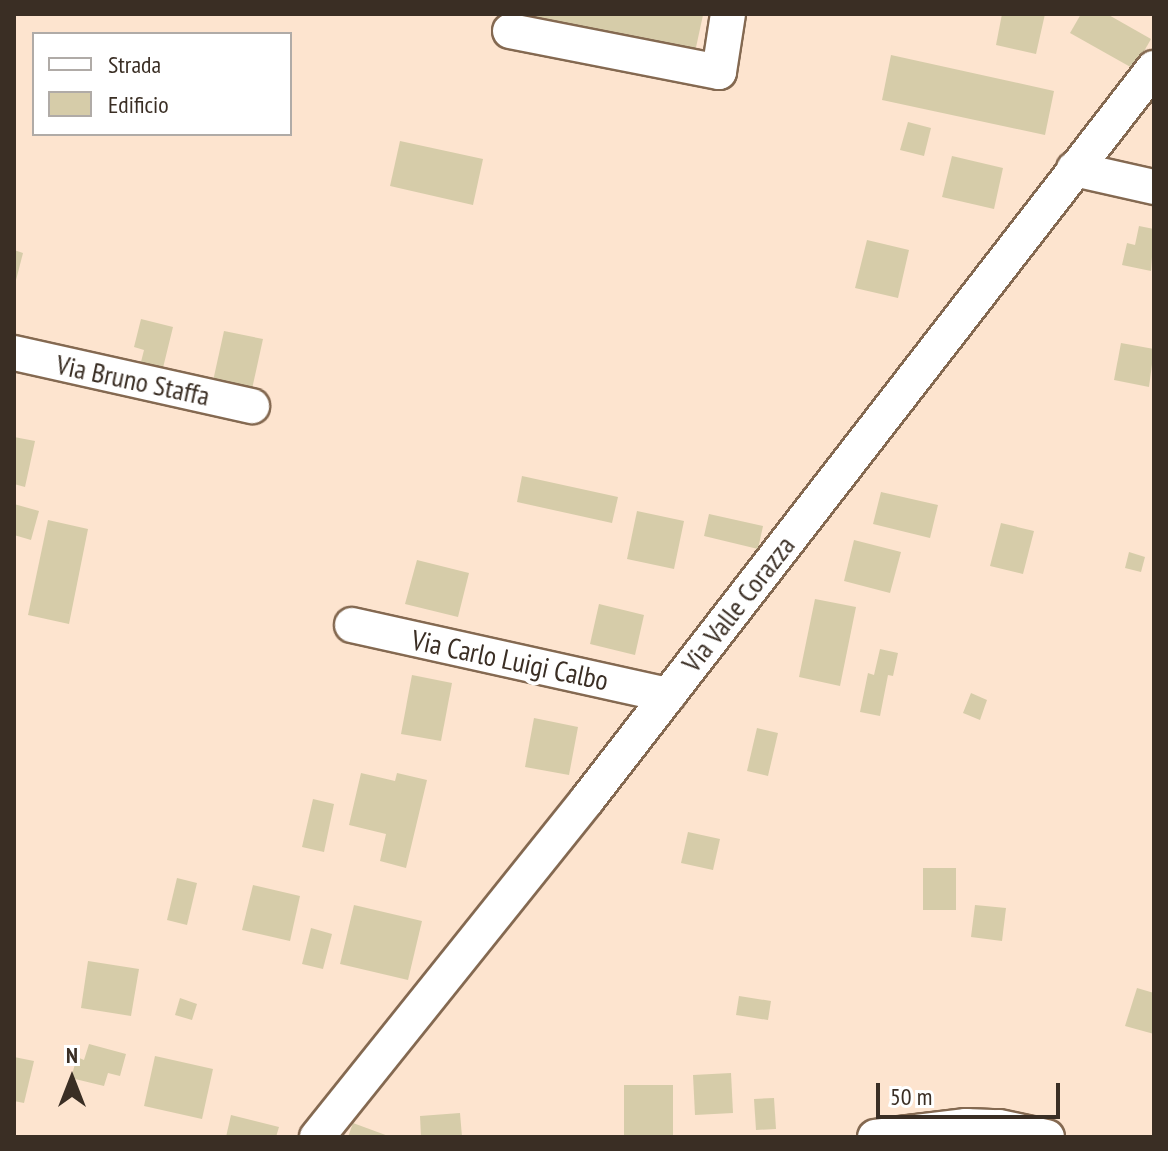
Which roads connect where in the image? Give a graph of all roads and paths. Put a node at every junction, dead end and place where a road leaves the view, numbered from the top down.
1 (728, 14) edge
2 (510, 31) dead end
3 (1154, 68) edge
4 (1074, 169) junction
5 (1154, 187) edge
6 (14, 353) edge
7 (252, 406) dead end
8 (352, 625) dead end
9 (668, 695) junction
10 (317, 1137) edge
11 (875, 1137) edge
12 (1047, 1137) edge

1 - 2 street
3 - 4 street, Via Valle Corazza
4 - 5 street
4 - 9 street, Via Valle Corazza
6 - 7 street, Via Bruno Staffa
8 - 9 street, Via Carlo Luigi Calbo
9 - 10 street, Via Valle Corazza
11 - 12 street

